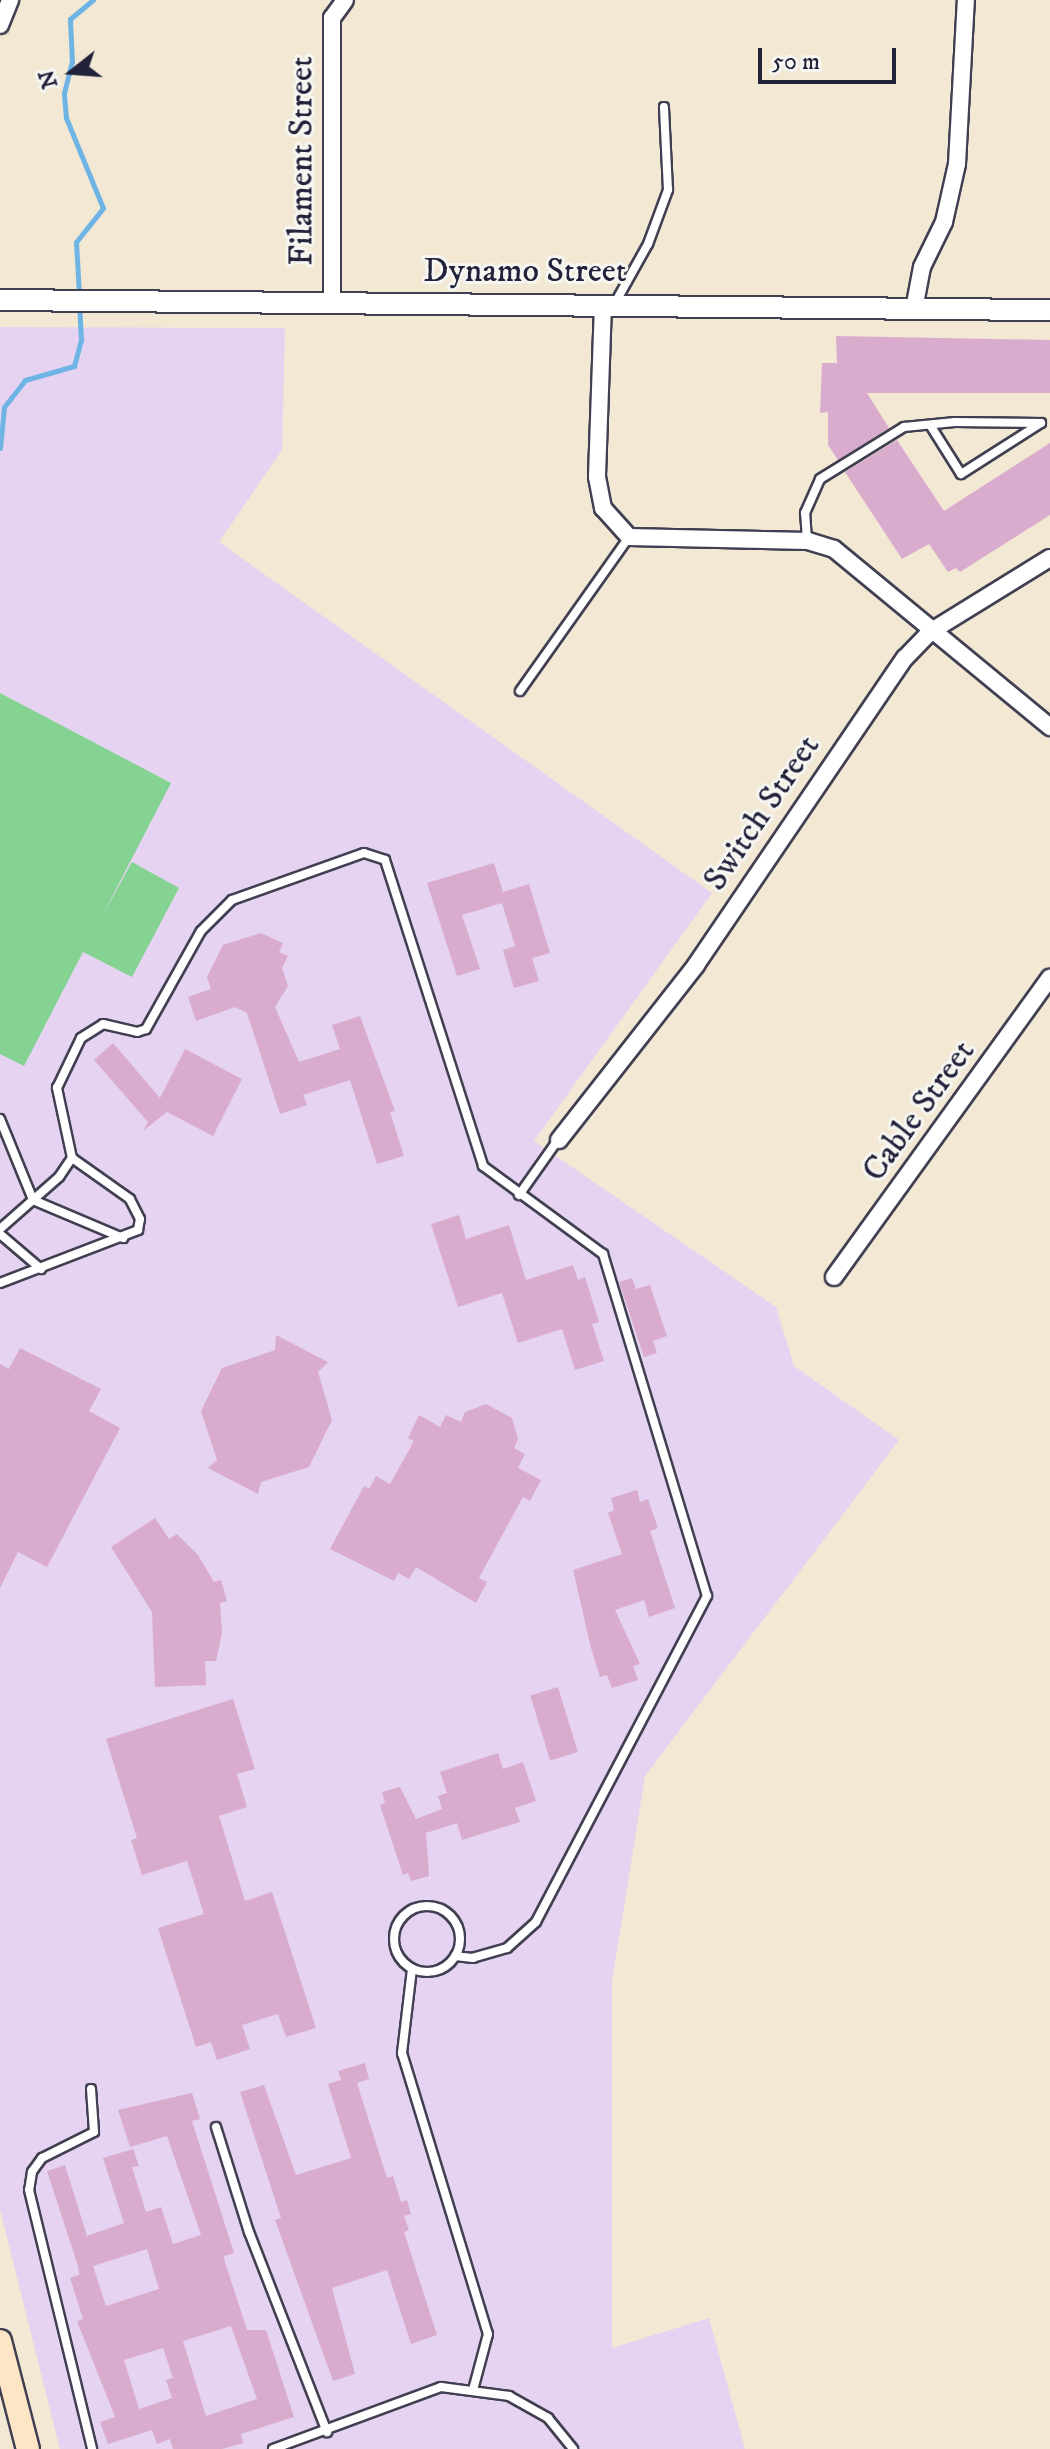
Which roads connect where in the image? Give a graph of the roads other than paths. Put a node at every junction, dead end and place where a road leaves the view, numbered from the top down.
1 (10, 0) edge
2 (345, 0) edge
3 (966, 0) edge
4 (0, 25) edge
5 (664, 107) dead end
6 (0, 300) edge
7 (332, 303) junction
8 (609, 304) junction
9 (914, 309) junction
10 (1050, 310) edge
11 (930, 425) junction
12 (629, 537) junction
13 (808, 541) junction
14 (1050, 558) edge
15 (930, 632) junction
16 (520, 691) dead end
17 (1050, 727) edge
18 (1050, 978) edge
19 (0, 1119) edge
20 (559, 1140) joint
21 (72, 1158) junction
22 (519, 1195) junction
23 (33, 1200) junction
24 (0, 1231) edge
25 (123, 1238) junction
26 (41, 1269) junction
27 (834, 1277) dead end
28 (0, 1283) edge
29 (455, 1956) junction
30 (412, 1969) junction
31 (91, 2089) dead end
32 (216, 2127) dead end
33 (0, 2341) edge
34 (473, 2390) junction
35 (327, 2432) junction
36 (28, 2449) edge
37 (92, 2449) edge
38 (273, 2449) edge
39 (573, 2449) edge

1 - 4 street
2 - 7 street, Filament Street
3 - 9 street
5 - 8 lane
6 - 7 street, Dynamo Street
7 - 8 street, Dynamo Street
8 - 9 street, Dynamo Street
8 - 12 street
9 - 10 street, Dynamo Street
11 - 11 lane
11 - 13 lane
12 - 13 street
12 - 16 lane
13 - 15 street
14 - 15 street, Switch Street
15 - 17 street
15 - 20 street, Switch Street
18 - 27 street, Cable Street
19 - 23 lane
20 - 22 lane
21 - 22 lane
21 - 23 lane
21 - 25 lane
22 - 29 lane
23 - 24 lane
23 - 25 lane
24 - 26 lane
25 - 26 lane
26 - 28 lane
29 - 30 lane
29 - 30 lane
30 - 34 lane
31 - 37 lane
32 - 35 lane
33 - 36 main road
34 - 35 lane
34 - 39 lane
35 - 38 lane

